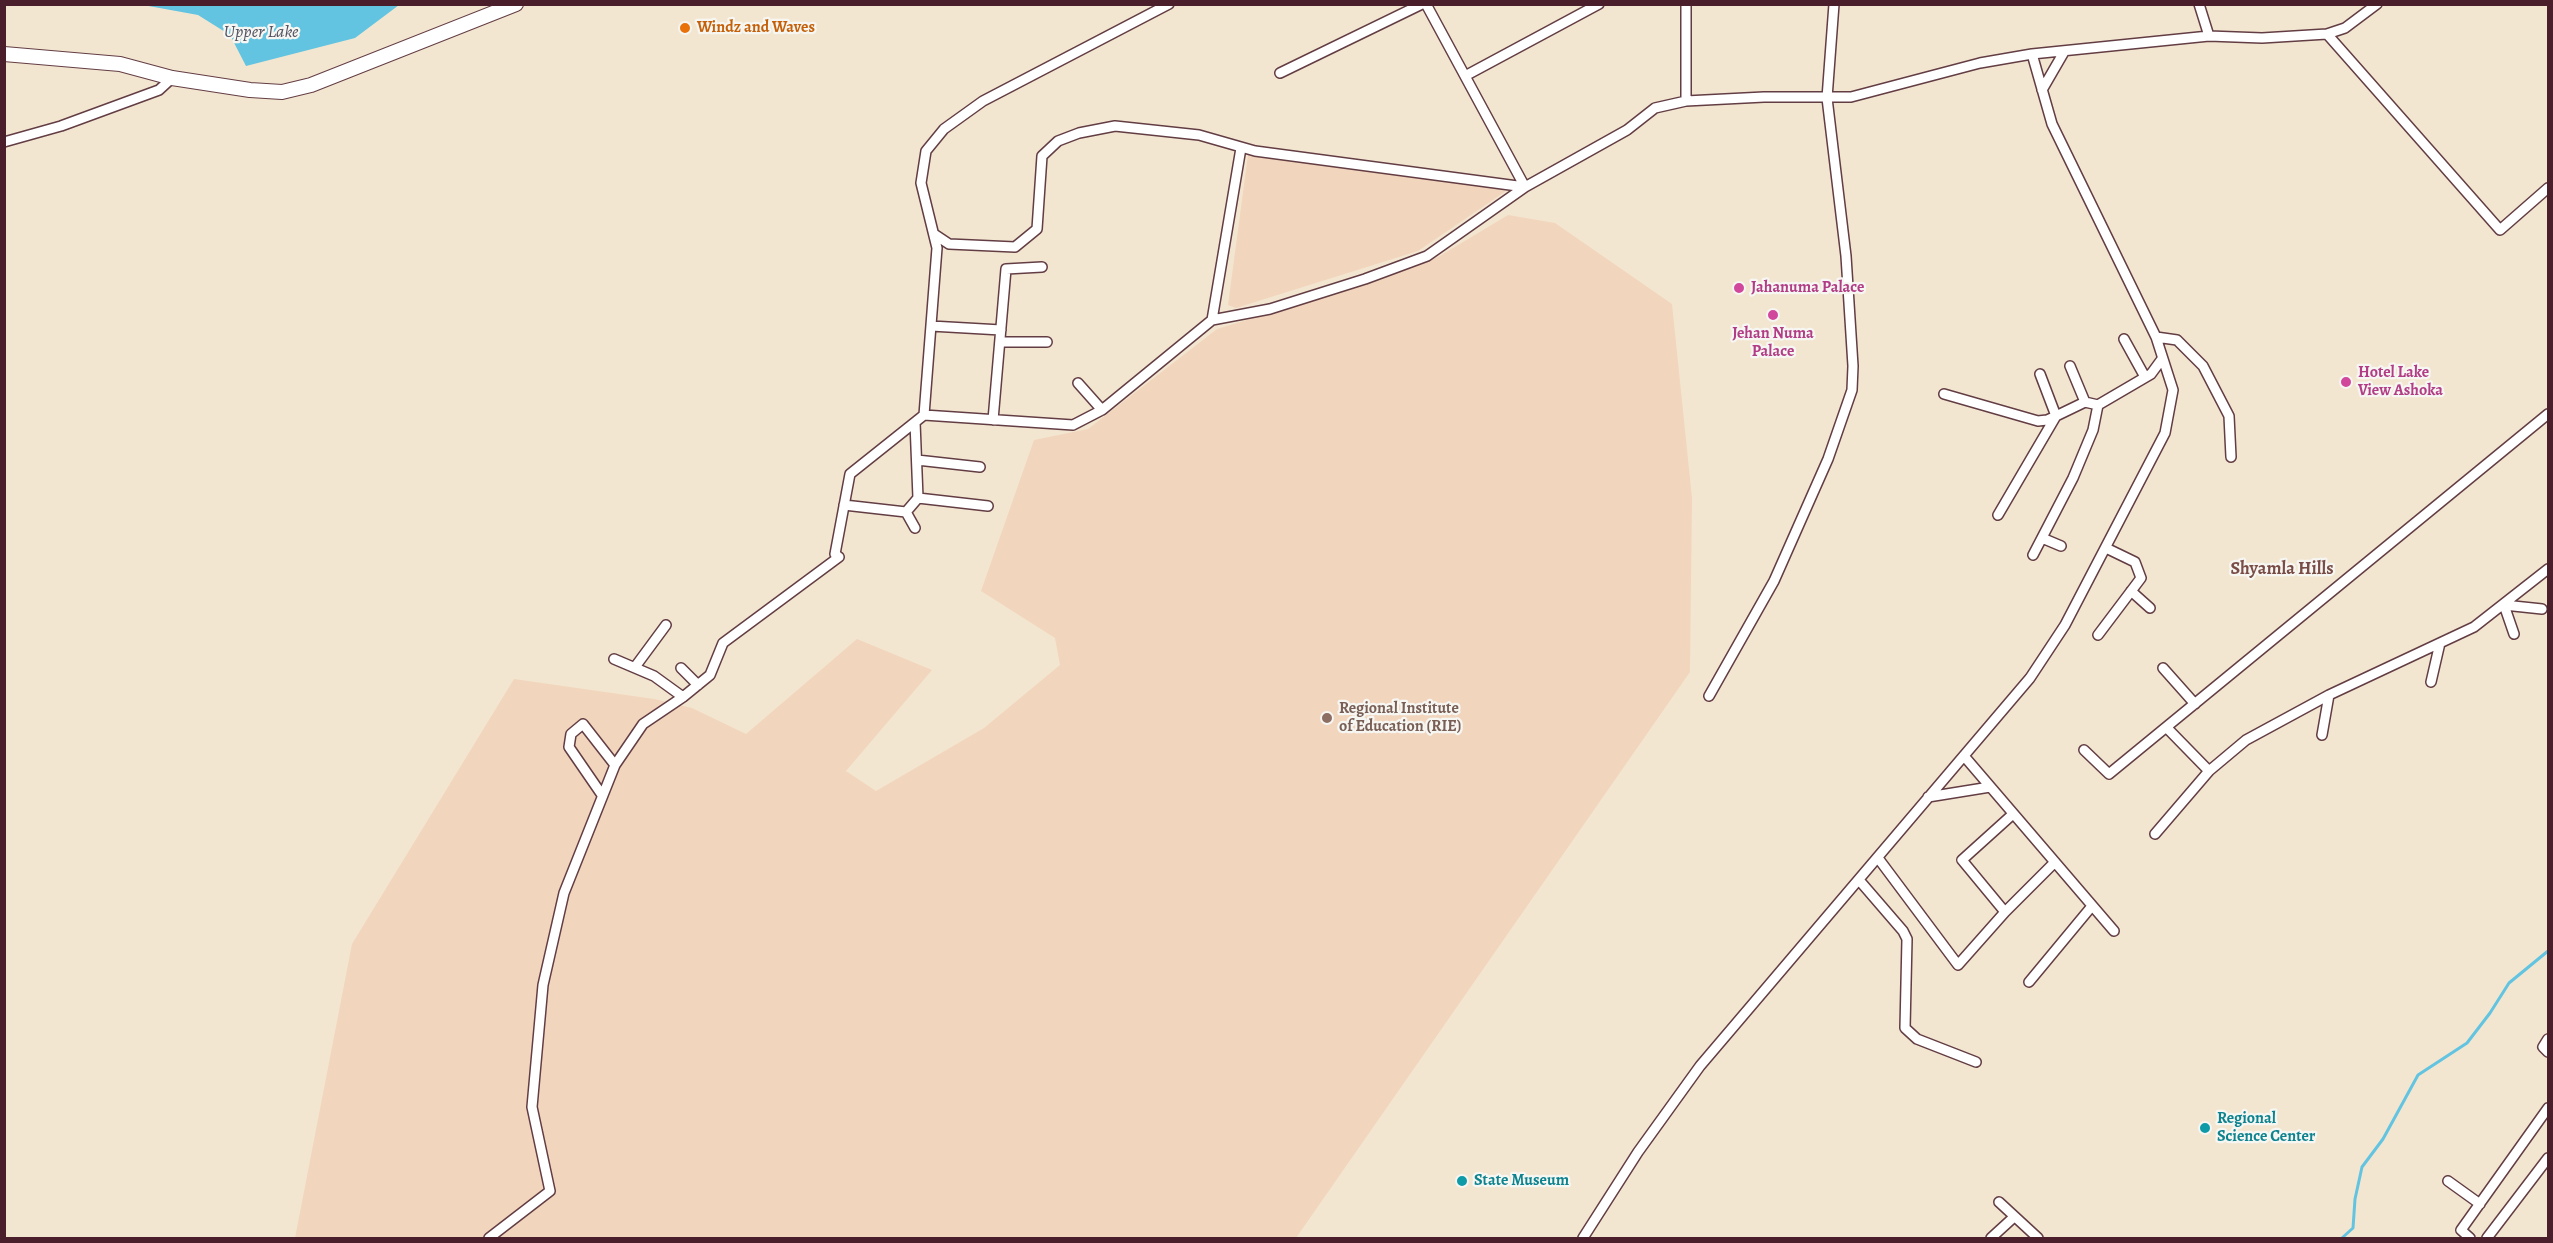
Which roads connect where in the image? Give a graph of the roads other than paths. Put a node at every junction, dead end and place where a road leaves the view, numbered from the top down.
1 (516, 4) edge
2 (1168, 4) edge
3 (1424, 4) edge
4 (1599, 4) edge
5 (1686, 4) edge
6 (1834, 4) edge
7 (2199, 4) edge
8 (2377, 4) edge
9 (2327, 34) junction
10 (2209, 36) junction
11 (2064, 52) junction
12 (4, 54) edge
13 (2032, 54) junction
14 (1280, 73) dead end
15 (1465, 76) junction
16 (172, 78) junction
17 (2042, 90) junction
18 (1827, 98) junction
19 (1686, 101) junction
20 (4, 142) edge
21 (1241, 148) junction
22 (1525, 187) junction
23 (2548, 188) edge
24 (934, 234) junction
25 (1042, 267) dead end
26 (1212, 320) junction
27 (931, 326) junction
28 (1001, 330) junction
29 (2156, 337) junction
30 (2124, 339) dead end
31 (1000, 342) junction
32 (1047, 342) dead end
33 (2162, 359) junction
34 (2070, 366) dead end
35 (2040, 374) dead end
36 (2145, 377) junction
37 (1078, 383) dead end
38 (1944, 394) dead end
39 (2085, 402) junction
40 (2098, 405) junction
41 (1102, 410) junction
42 (2548, 414) edge
43 (924, 416) junction
44 (2056, 416) junction
45 (993, 420) junction
46 (915, 422) junction
47 (2231, 457) dead end
48 (917, 460) junction
49 (980, 467) dead end
50 (918, 498) junction
51 (844, 505) junction
52 (988, 506) dead end
53 (906, 512) junction
54 (1998, 515) dead end
55 (915, 528) dead end
56 (2042, 538) junction
57 (2061, 546) dead end
58 (2106, 548) junction
59 (2033, 555) dead end
60 (2548, 569) edge
61 (2131, 591) junction
62 (2504, 605) junction
63 (2150, 608) dead end
64 (2542, 609) dead end
65 (666, 626) dead end
66 (2514, 634) dead end
67 (2098, 635) dead end
68 (2439, 643) junction
69 (614, 659) dead end
70 (635, 667) junction
71 (681, 668) dead end
72 (2163, 668) dead end
73 (2431, 682) dead end
74 (698, 685) junction
75 (2329, 695) junction
76 (1709, 696) dead end
77 (683, 697) junction
78 (2195, 704) junction
79 (2167, 728) junction
80 (2322, 735) dead end
81 (2084, 750) dead end
82 (1964, 756) junction
83 (615, 765) junction
84 (2209, 771) junction
85 (1990, 787) junction
86 (602, 795) junction
87 (1928, 797) junction
88 (2013, 814) junction
89 (2155, 834) dead end
90 (1878, 858) junction
91 (2055, 862) junction
92 (1859, 880) junction
93 (2092, 906) junction
94 (2005, 912) junction
95 (2114, 931) dead end
96 (2029, 982) dead end
97 (2548, 1039) edge
98 (2548, 1052) edge
99 (1976, 1062) dead end
100 (2548, 1108) edge
101 (2548, 1158) edge
102 (2448, 1181) dead end
103 (1999, 1202) dead end
104 (2480, 1204) junction
105 (2014, 1217) junction
106 (489, 1239) edge
107 (1583, 1239) edge
108 (1991, 1239) edge
109 (2037, 1239) edge
110 (2470, 1239) edge
111 (2487, 1239) edge

1 - 16 street
2 - 24 street
3 - 14 street
3 - 15 street
4 - 15 street
5 - 19 street
6 - 18 street
7 - 10 street
8 - 9 street
9 - 10 street
9 - 23 street
10 - 11 street
11 - 13 street
11 - 17 street
12 - 16 street
13 - 17 street
13 - 18 street
15 - 22 street
16 - 20 street
17 - 29 street
18 - 19 street
18 - 76 street
19 - 22 street
21 - 22 street
21 - 24 street
21 - 26 street
22 - 26 street
24 - 27 street
25 - 28 street
26 - 41 street
27 - 28 street
27 - 43 street
28 - 31 street
29 - 33 street
29 - 47 street
30 - 36 street
31 - 32 street
31 - 45 street
33 - 36 street
33 - 58 street
34 - 39 street
35 - 44 street
36 - 40 street
37 - 41 street
38 - 44 street
39 - 40 street
39 - 44 street
40 - 56 street
41 - 45 street
42 - 78 street
43 - 45 street
43 - 46 street
44 - 54 street
46 - 48 street
46 - 51 street
48 - 49 street
48 - 50 street
50 - 52 street
50 - 53 street
51 - 53 street
51 - 74 street
53 - 55 street
56 - 57 street
56 - 59 street
58 - 61 street
58 - 82 street
60 - 62 street
61 - 63 street
61 - 67 street
62 - 64 street
62 - 66 street
62 - 68 street
65 - 70 street
68 - 73 street
68 - 75 street
69 - 70 street
70 - 77 street
71 - 74 street
72 - 78 street
74 - 77 street
75 - 80 street
75 - 84 street
77 - 83 street
78 - 79 street
79 - 81 street
79 - 84 street
82 - 85 street
82 - 87 street
83 - 86 street
83 - 86 street
84 - 89 street
85 - 87 street
85 - 88 street
86 - 106 street
87 - 90 street
88 - 91 street
88 - 94 street
90 - 92 street
90 - 94 street
91 - 93 street
91 - 94 street
92 - 99 street
92 - 107 street
93 - 95 street
93 - 96 street
97 - 98 street
100 - 104 street
101 - 111 street
102 - 104 street
103 - 105 street
104 - 110 street
105 - 108 street
105 - 109 street

